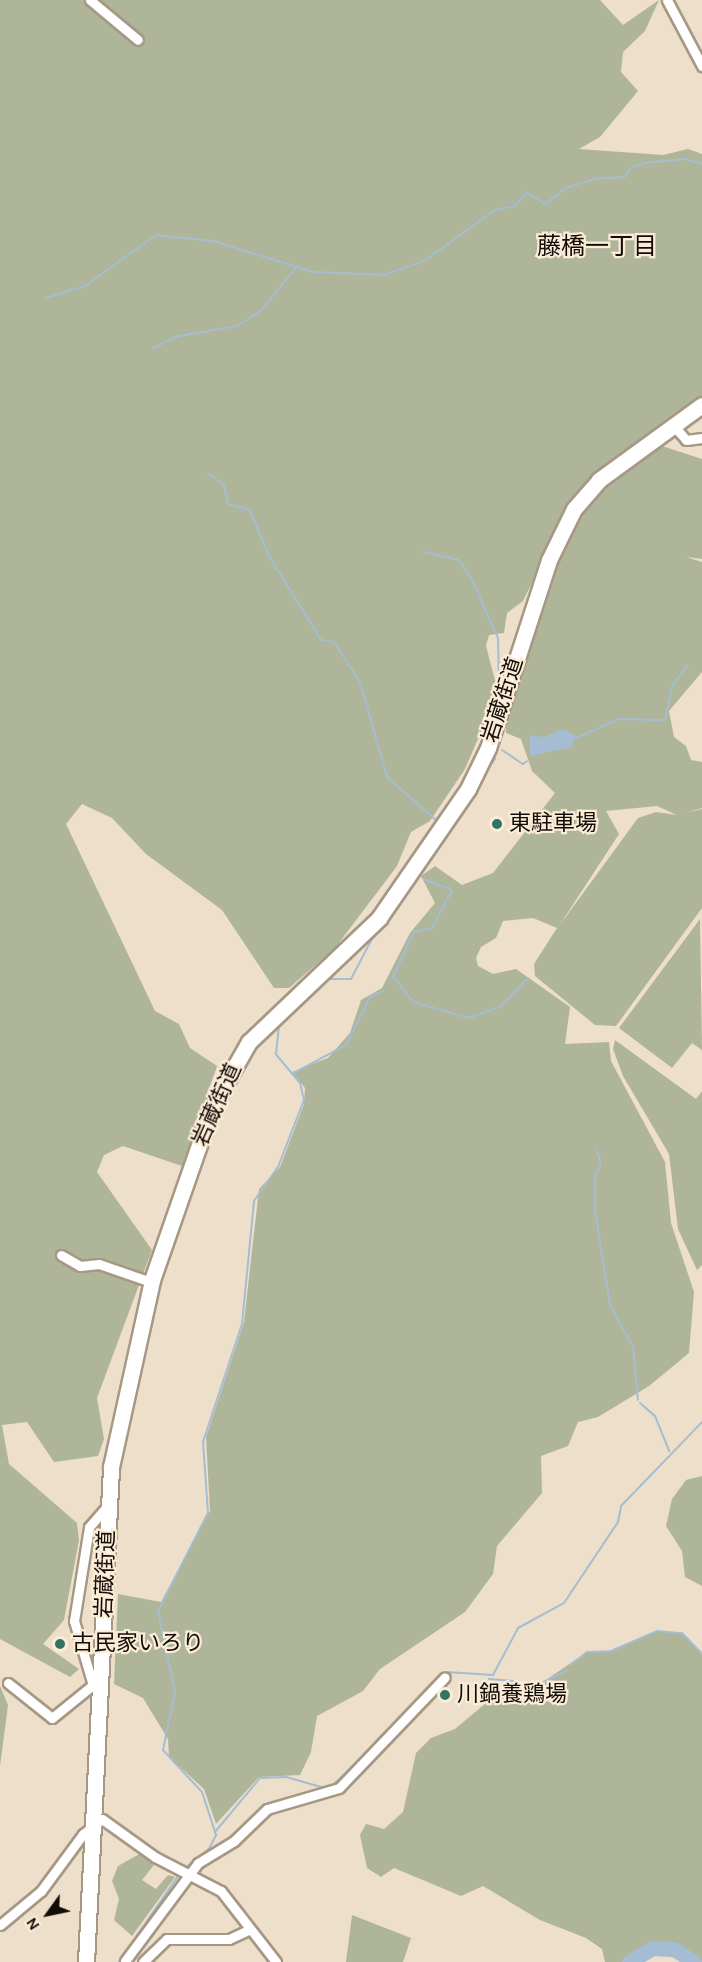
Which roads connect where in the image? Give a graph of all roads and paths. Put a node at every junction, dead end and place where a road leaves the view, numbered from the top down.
1 (90, 0) edge
2 (667, 0) edge
3 (138, 40) dead end
4 (702, 66) edge
5 (702, 405) edge
6 (674, 426) junction
7 (702, 438) edge
8 (61, 1255) dead end
9 (151, 1282) junction
10 (108, 1505) junction
11 (446, 1677) dead end
12 (8, 1683) dead end
13 (97, 1686) junction
14 (93, 1826) junction
15 (185, 1872) junction
16 (0, 1925) edge
17 (248, 1930) junction
18 (127, 1961) edge
19 (86, 1962) edge
20 (142, 1962) edge
21 (276, 1962) edge

1 - 3 street
2 - 4 street
5 - 6 main road, 岩蔵街道
6 - 7 street
6 - 9 main road, 岩蔵街道
8 - 9 street
9 - 10 main road, 岩蔵街道
10 - 13 main road, 岩蔵街道
10 - 13 street
11 - 15 street
12 - 13 street
13 - 14 main road, 岩蔵街道
14 - 15 street
14 - 16 street
14 - 19 main road, 岩蔵街道
15 - 17 street
15 - 18 street
17 - 20 street
17 - 21 street

